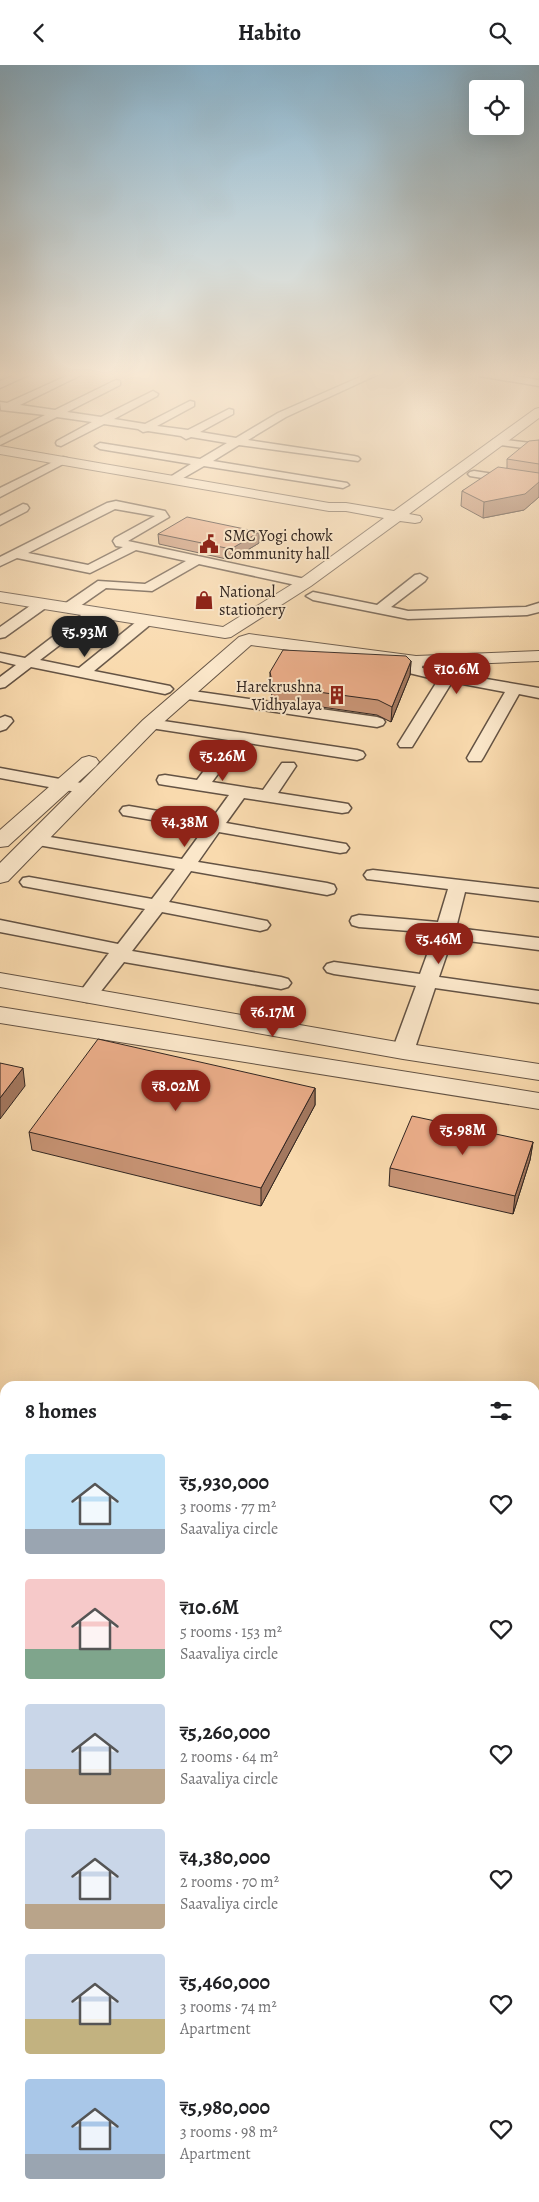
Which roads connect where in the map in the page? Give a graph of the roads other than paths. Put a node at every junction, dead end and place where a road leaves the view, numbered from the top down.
1 (38, 473) edge
2 (137, 473) edge
3 (184, 473) edge
4 (272, 473) edge
5 (460, 473) edge
6 (477, 473) edge
7 (474, 475) junction
8 (8, 477) dead end
9 (26, 479) junction
10 (174, 479) junction
11 (539, 484) edge
12 (344, 485) dead end
13 (0, 493) edge
14 (23, 508) dead end
15 (403, 520) junction
16 (0, 521) edge
17 (135, 546) junction
18 (15, 554) junction
19 (197, 560) junction
20 (0, 562) edge
21 (420, 578) dead end
22 (309, 590) junction
23 (0, 597) edge
24 (42, 604) junction
25 (298, 605) dead end
26 (539, 607) edge
27 (68, 608) junction
28 (379, 610) junction
29 (94, 612) junction
30 (146, 621) junction
31 (267, 625) dead end
32 (0, 634) edge
33 (240, 636) junction
34 (539, 643) edge
35 (539, 656) edge
36 (0, 657) edge
37 (416, 661) junction
38 (29, 663) junction
39 (82, 673) junction
40 (447, 678) junction
41 (0, 684) edge
42 (165, 689) junction
43 (514, 689) junction
44 (539, 693) edge
45 (186, 695) junction
46 (377, 722) dead end
47 (150, 725) junction
48 (406, 743) dead end
49 (357, 755) dead end
50 (475, 758) dead end
51 (221, 759) dead end
52 (288, 766) dead end
53 (0, 773) edge
54 (165, 780) dead end
55 (65, 785) junction
56 (201, 786) junction
57 (87, 789) junction
58 (239, 793) junction
59 (267, 797) junction
60 (342, 808) dead end
61 (129, 811) dead end
62 (214, 827) junction
63 (38, 840) junction
64 (0, 841) edge
65 (340, 847) dead end
66 (187, 865) junction
67 (373, 875) dead end
68 (0, 876) edge
69 (29, 882) dead end
70 (458, 885) junction
71 (327, 889) dead end
72 (539, 895) edge
73 (156, 906) junction
74 (359, 921) dead end
75 (260, 925) dead end
76 (0, 926) edge
77 (445, 930) junction
78 (539, 944) edge
79 (119, 952) junction
80 (334, 968) dead end
81 (0, 980) edge
82 (428, 981) junction
83 (281, 983) dead end
84 (87, 996) junction
85 (539, 997) edge
86 (0, 1015) edge
87 (403, 1051) junction
88 (539, 1072) edge
89 (539, 1101) edge

1 - 9 street
2 - 10 street
3 - 10 street
4 - 12 street
5 - 15 street
6 - 7 street
7 - 11 street
7 - 15 street
8 - 9 street
9 - 13 street
10 - 15 street
14 - 16 street
15 - 22 street
17 - 18 street
17 - 18 street
17 - 19 street
18 - 20 street
19 - 22 street
19 - 27 street
21 - 28 street
22 - 25 street
22 - 28 street
22 - 33 street
23 - 24 street
24 - 27 street
24 - 32 street
26 - 28 street
27 - 29 street
29 - 30 street
29 - 38 street
30 - 33 street
30 - 39 street
31 - 33 street
33 - 34 street
33 - 37 street
33 - 42 street
33 - 45 street
35 - 37 street
36 - 38 street
37 - 40 street
38 - 39 street
38 - 41 street
39 - 42 street
40 - 43 street
40 - 48 street
42 - 55 street
43 - 44 street
43 - 50 street
45 - 46 street
45 - 47 street
47 - 49 street
47 - 57 street
51 - 56 street
52 - 59 street
53 - 55 street
54 - 56 street
55 - 57 street
55 - 64 street
56 - 58 street
57 - 63 street
58 - 59 street
58 - 62 street
59 - 60 street
61 - 62 street
62 - 65 street
62 - 66 street
63 - 66 street
63 - 68 street
66 - 71 street
66 - 73 street
67 - 70 street
69 - 73 street
70 - 72 street
70 - 77 street
73 - 75 street
73 - 79 street
74 - 77 street
76 - 79 street
77 - 78 street
77 - 82 street
79 - 83 street
79 - 84 street
80 - 82 street
81 - 84 street
82 - 85 street
82 - 87 street
84 - 87 street
86 - 89 street
87 - 88 street

